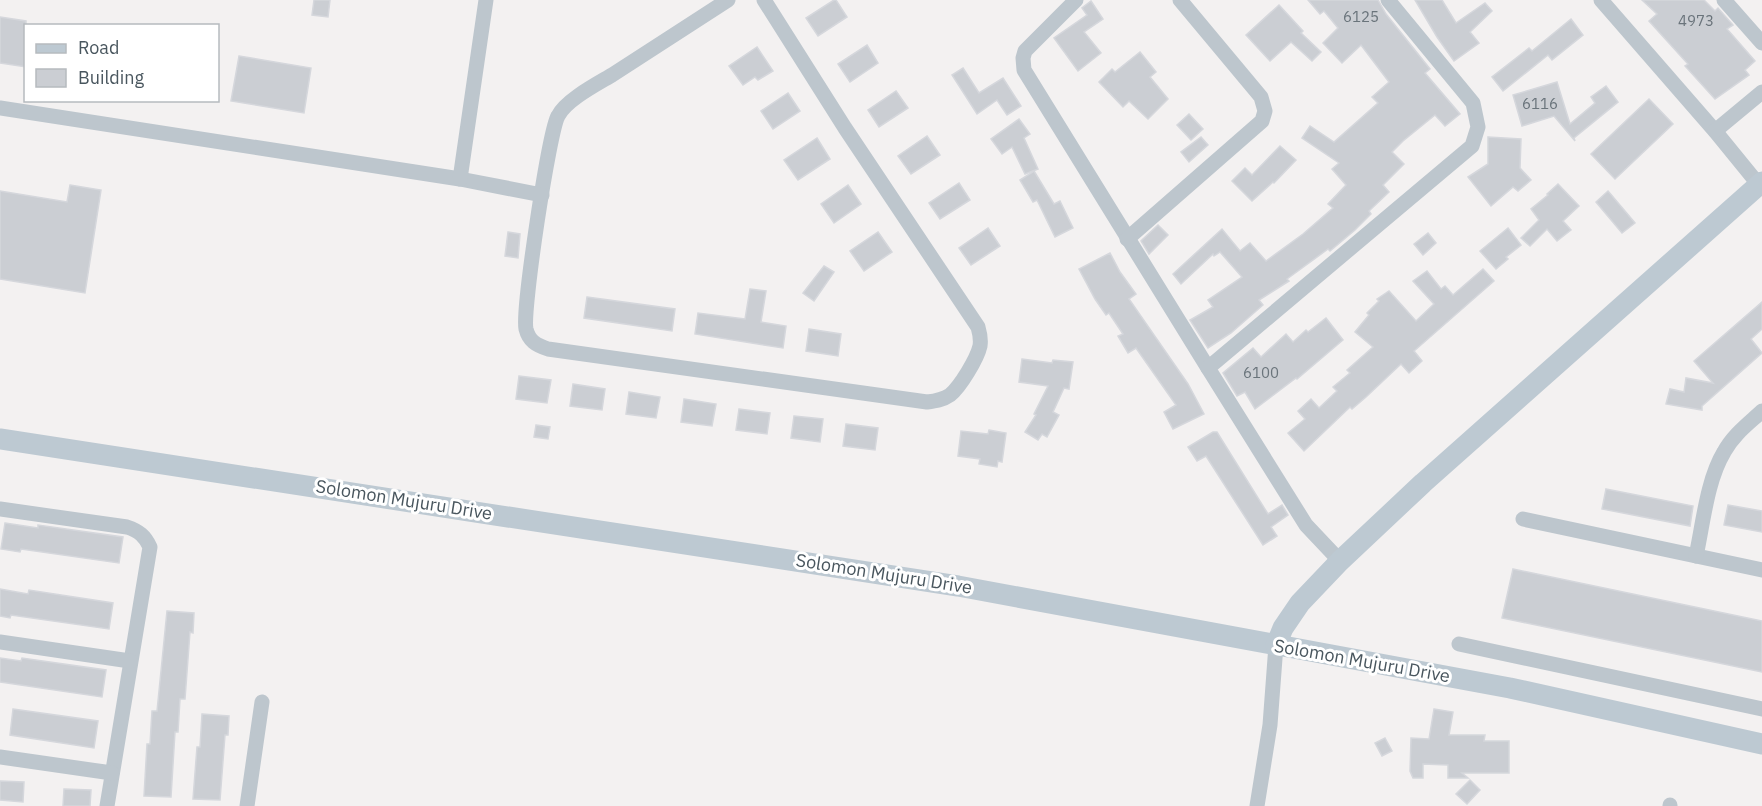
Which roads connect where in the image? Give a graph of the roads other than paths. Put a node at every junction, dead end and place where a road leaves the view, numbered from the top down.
1 (486, 0) edge
2 (728, 0) edge
3 (764, 0) edge
4 (1076, 0) edge
5 (1180, 0) edge
6 (1388, 0) edge
7 (1601, 0) edge
8 (1724, 0) edge
9 (1762, 43) edge
10 (1762, 92) edge
11 (0, 108) edge
12 (1715, 131) junction
13 (460, 178) junction
14 (1760, 183) edge
15 (542, 195) junction
16 (1127, 239) junction
17 (1208, 368) junction
18 (1762, 411) edge
19 (0, 439) edge
20 (0, 508) edge
21 (1523, 519) dead end
22 (1696, 556) junction
23 (1340, 561) junction
24 (1762, 570) edge
25 (0, 642) edge
26 (1459, 644) dead end
27 (1276, 645) junction
28 (130, 661) junction
29 (262, 702) dead end
30 (1762, 709) edge
31 (1762, 744) edge
32 (0, 757) edge
33 (112, 773) junction
34 (107, 806) edge
35 (247, 806) edge
36 (1257, 806) edge

1 - 13 street
2 - 15 street
3 - 15 street
4 - 16 street
5 - 16 street
6 - 17 street
7 - 12 street
8 - 9 street
10 - 12 street
11 - 13 street
12 - 14 street
13 - 15 street
14 - 23 street
16 - 17 street
17 - 23 street
18 - 22 street
19 - 27 street, Solomon Mujuru Drive
20 - 28 street
21 - 22 street
22 - 24 street
23 - 27 street
25 - 28 street
26 - 30 street
27 - 31 street, Solomon Mujuru Drive
27 - 36 street
28 - 33 street
29 - 35 street
32 - 33 street
33 - 34 street

